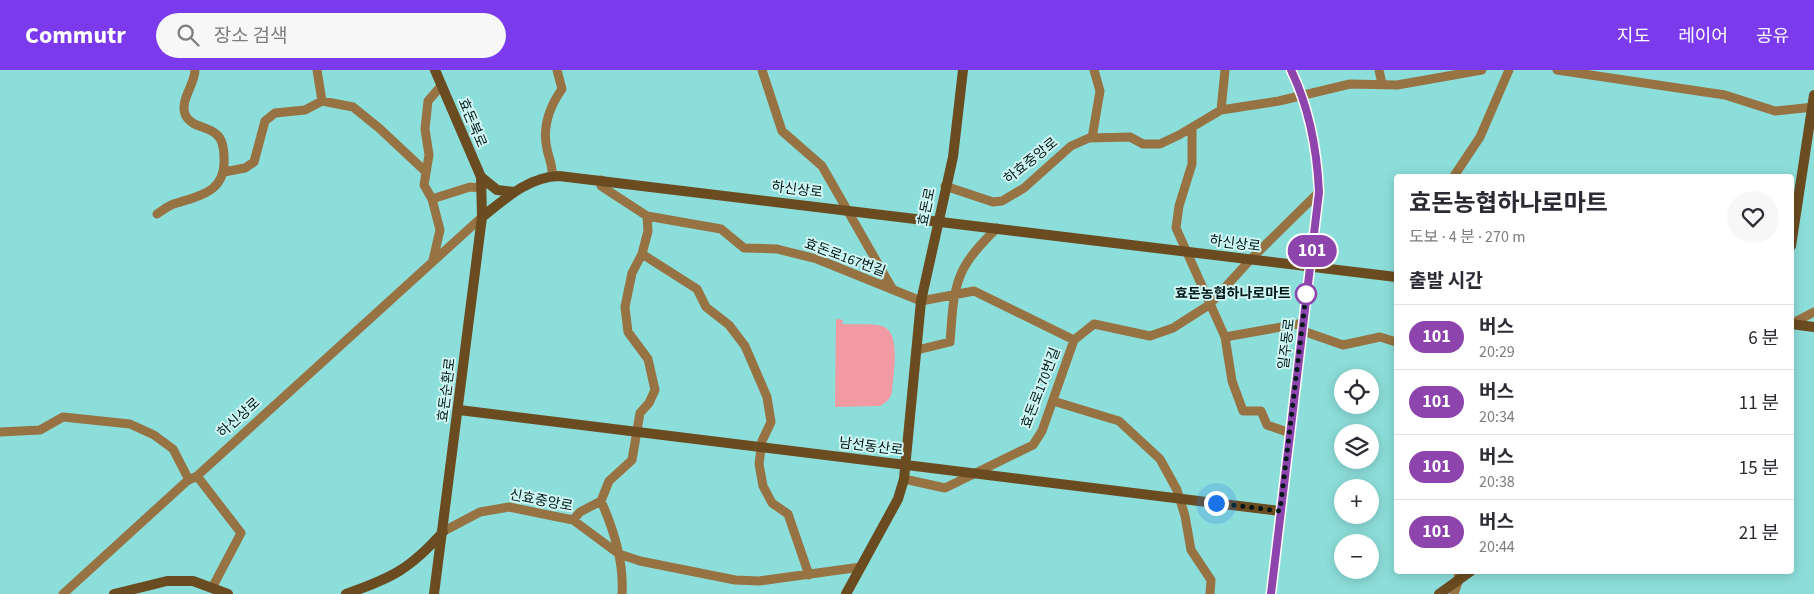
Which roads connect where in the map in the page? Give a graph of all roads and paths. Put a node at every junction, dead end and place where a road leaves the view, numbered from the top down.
1 (195, 70) edge
2 (317, 70) edge
3 (435, 70) edge
4 (557, 70) edge
5 (762, 70) edge
6 (963, 70) edge
7 (1094, 70) edge
8 (1225, 70) edge
9 (1291, 70) edge
10 (1379, 70) edge
11 (1482, 70) edge
12 (1509, 70) edge
13 (1557, 70) edge
14 (1382, 84) junction
15 (441, 86) junction
16 (1302, 94) junction
17 (1814, 95) edge
18 (322, 101) junction
19 (1813, 108) edge
20 (1221, 110) junction
21 (1192, 128) junction
22 (1092, 138) junction
23 (224, 172) junction
24 (426, 172) junction
25 (1455, 174) edge
26 (552, 176) junction
27 (481, 177) junction
28 (602, 180) junction
29 (945, 186) junction
30 (482, 188) junction
31 (514, 192) junction
32 (1319, 192) junction
33 (432, 199) junction
34 (847, 210) junction
35 (157, 214) dead end
36 (647, 216) junction
37 (482, 217) junction
38 (937, 222) junction
39 (1794, 227) edge
40 (997, 228) junction
41 (1186, 252) junction
42 (642, 254) junction
43 (1250, 260) junction
44 (433, 261) junction
45 (1310, 267) junction
46 (1394, 277) edge
47 (893, 290) junction
48 (956, 294) junction
49 (920, 301) junction
50 (1210, 305) junction
51 (1814, 312) edge
52 (1794, 322) edge
53 (1794, 324) edge
54 (1303, 327) junction
55 (1814, 327) edge
56 (1225, 337) junction
57 (1074, 340) junction
58 (1394, 341) edge
59 (917, 350) junction
60 (1053, 401) junction
61 (459, 410) junction
62 (636, 430) junction
63 (0, 432) edge
64 (1290, 433) junction
65 (762, 447) junction
66 (906, 465) junction
67 (979, 472) junction
68 (193, 478) junction
69 (904, 479) junction
70 (1179, 499) junction
71 (601, 501) junction
72 (1280, 511) junction
73 (573, 520) junction
74 (444, 531) junction
75 (619, 554) junction
76 (861, 566) junction
77 (808, 574) junction
78 (1458, 575) edge
79 (212, 588) junction
80 (365, 591) edge
81 (64, 594) edge
82 (114, 594) edge
83 (228, 594) edge
84 (346, 594) edge
85 (434, 594) edge
86 (622, 594) edge
87 (846, 594) edge
88 (1210, 594) edge
89 (1270, 594) edge
90 (1439, 594) edge
91 (1454, 594) edge

1 - 23 street
2 - 18 street
3 - 15 street, 효돈북로
4 - 26 street
5 - 34 street, 효돈로167번길
6 - 29 street, 효돈로
7 - 22 street
8 - 20 street
9 - 16 street, 일주동로
10 - 14 street
11 - 14 street, 하효중앙로
12 - 25 street
13 - 19 street
14 - 16 street, 하효중앙로
15 - 24 street
15 - 27 street, 효돈북로
16 - 20 street, 하효중앙로
16 - 32 street, 일주동로
17 - 19 street
18 - 23 street
18 - 24 street
19 - 39 street
20 - 21 street, 하효중앙로
21 - 22 street, 하효중앙로
21 - 41 street
22 - 29 street, 하효중앙로
23 - 35 street
24 - 33 street
26 - 28 street, 하신상로
26 - 31 street, 하신상로
27 - 30 street, 효돈북로
27 - 31 street
28 - 34 street, 하신상로
28 - 36 street, 효돈로167번길
29 - 38 street, 효돈로
30 - 33 street
30 - 37 street, 효돈순환로
31 - 37 street, 하신상로
32 - 43 street, 효돈로170번길
32 - 45 street, 일주동로
33 - 44 street
34 - 38 street, 하신상로
34 - 47 street, 효돈로167번길
36 - 42 street
36 - 47 street, 효돈로167번길
37 - 44 street, 하신상로
37 - 61 street, 효돈순환로
38 - 40 street, 하신상로
38 - 49 street, 효돈로
40 - 41 street, 하신상로
40 - 48 street
41 - 43 street, 하신상로
41 - 50 street
42 - 62 street
42 - 65 street
43 - 45 street, 하신상로
43 - 50 street, 효돈로170번길
44 - 68 street, 하신상로
45 - 46 street, 하신상로
45 - 54 street, 일주동로
47 - 49 street, 효돈로167번길
48 - 49 street, 효돈로170번길
48 - 57 street, 효돈로170번길
48 - 59 street
49 - 59 street, 효돈로
50 - 56 street
50 - 57 street, 효돈로170번길
51 - 52 street
53 - 55 street
54 - 56 street
54 - 58 street
54 - 64 street, 일주동로
56 - 64 street
57 - 60 street, 효돈로170번길
59 - 66 street, 효돈로
60 - 67 street, 효돈로170번길
60 - 70 street
61 - 62 street, 남선동산로
61 - 74 street, 효돈순환로
62 - 65 street, 남선동산로
62 - 71 street
63 - 68 street
64 - 72 street, 일주동로
65 - 66 street, 남선동산로
65 - 77 street
66 - 67 street, 남선동산로
66 - 69 street, 효돈로
67 - 69 street, 효돈로170번길
67 - 70 street, 남선동산로
68 - 79 street
68 - 81 street, 하신상로
69 - 76 street, 효돈로
70 - 72 street, 남선동산로
70 - 88 street
71 - 73 street
71 - 75 street
72 - 89 street, 일주동로
73 - 74 street, 신효중앙로
73 - 75 street, 신효중앙로
74 - 80 street, 신효중앙로
74 - 85 street, 효돈순환로
75 - 77 street, 신효중앙로
75 - 86 street
76 - 77 street, 신효중앙로
76 - 87 street, 효돈로
78 - 90 street
78 - 91 street
79 - 82 street
79 - 83 street
80 - 84 street, 신효중앙로

